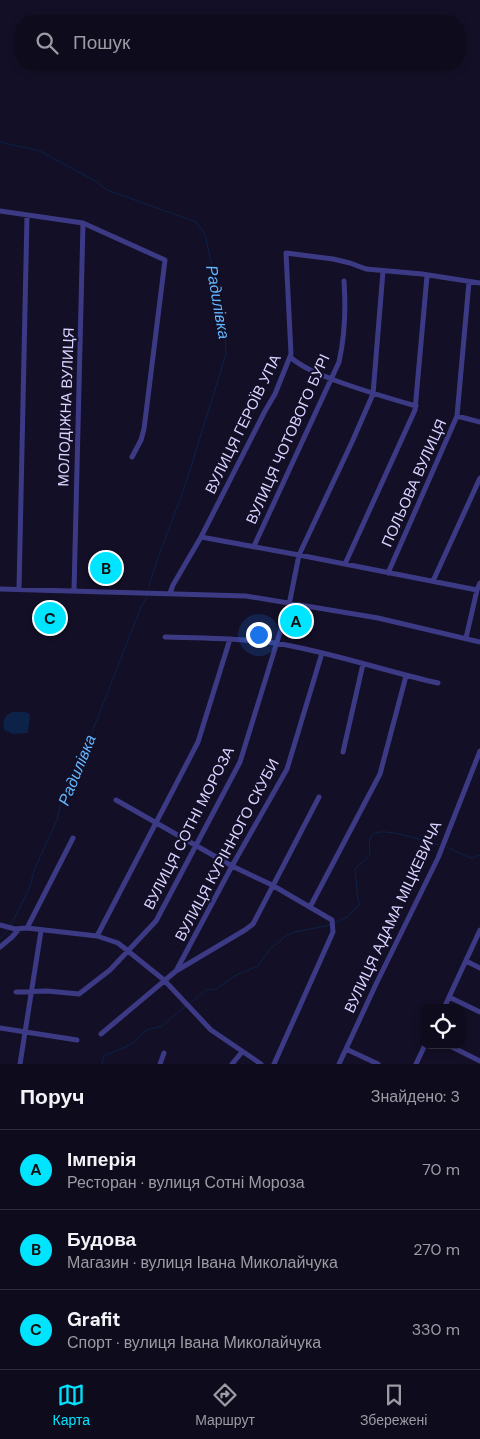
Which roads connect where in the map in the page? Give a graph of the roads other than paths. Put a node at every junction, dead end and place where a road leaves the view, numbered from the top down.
1 (0, 211) edge
2 (27, 216) junction
3 (83, 223) junction
4 (383, 271) junction
5 (427, 276) junction
6 (344, 281) dead end
7 (469, 282) junction
8 (480, 284) edge
9 (290, 357) junction
10 (331, 379) junction
11 (372, 394) junction
12 (416, 406) junction
13 (457, 416) junction
14 (480, 422) edge
15 (132, 457) dead end
16 (480, 478) edge
17 (201, 537) junction
18 (254, 546) junction
19 (300, 555) junction
20 (344, 564) junction
21 (388, 573) junction
22 (433, 581) junction
23 (480, 583) edge
24 (0, 589) edge
25 (19, 589) junction
26 (477, 590) junction
27 (74, 591) junction
28 (170, 593) junction
29 (289, 603) junction
30 (165, 637) dead end
31 (466, 638) junction
32 (230, 640) junction
33 (480, 642) edge
34 (276, 644) junction
35 (322, 653) junction
36 (363, 664) junction
37 (406, 676) junction
38 (438, 684) dead end
39 (480, 751) edge
40 (342, 752) dead end
41 (319, 797) dead end
42 (116, 800) dead end
43 (157, 824) junction
44 (74, 838) dead end
45 (195, 845) junction
46 (232, 866) junction
47 (272, 886) junction
48 (310, 907) junction
49 (0, 926) edge
50 (27, 928) junction
51 (19, 929) junction
52 (480, 930) edge
53 (41, 931) junction
54 (97, 936) junction
55 (0, 947) edge
56 (129, 951) junction
57 (466, 961) junction
58 (480, 968) edge
59 (176, 971) junction
60 (164, 980) junction
61 (16, 992) dead end
62 (32, 992) junction
63 (449, 997) junction
64 (446, 1004) edge
65 (480, 1012) edge
66 (0, 1028) edge
67 (25, 1031) junction
68 (101, 1034) dead end
69 (77, 1040) dead end
70 (346, 1049) junction
71 (423, 1049) edge
72 (456, 1049) edge
73 (242, 1052) junction
74 (164, 1053) dead end
75 (480, 1061) edge
76 (20, 1064) edge
77 (160, 1064) edge
78 (232, 1064) edge
79 (261, 1064) edge
80 (274, 1064) edge
81 (339, 1064) edge
82 (378, 1064) edge
83 (416, 1064) edge

1 - 2 street
2 - 3 street
2 - 25 street
3 - 15 street
3 - 27 street, МОЛОДІЖНА ВУЛИЦЯ
4 - 5 street
4 - 9 street, ВУЛИЦЯ ГЕРОЇВ УПА
4 - 11 street, ВУЛИЦЯ СОТНІ МОРОЗА
5 - 7 street
5 - 12 street
6 - 10 street, ВУЛИЦЯ ЧОТОВОГО БУРІ
7 - 8 street
7 - 13 street, ПОЛЬОВА ВУЛИЦЯ
9 - 10 street
9 - 17 street, ВУЛИЦЯ ГЕРОЇВ УПА
10 - 11 street
10 - 18 street, ВУЛИЦЯ ЧОТОВОГО БУРІ
11 - 12 street
11 - 19 street, ВУЛИЦЯ СОТНІ МОРОЗА
12 - 20 street
13 - 14 street
13 - 21 street, ПОЛЬОВА ВУЛИЦЯ
16 - 22 street
17 - 18 street
17 - 28 street, ВУЛИЦЯ ГЕРОЇВ УПА
18 - 19 street
19 - 20 street
19 - 29 street, ВУЛИЦЯ СОТНІ МОРОЗА
20 - 21 street
21 - 22 street
22 - 26 street
23 - 26 street
24 - 25 street
25 - 27 street
26 - 31 street
27 - 28 street
28 - 29 street
29 - 31 street
29 - 34 street, ВУЛИЦЯ СОТНІ МОРОЗА
30 - 32 street
31 - 33 street
32 - 34 street
32 - 43 street
34 - 35 street
34 - 45 street, ВУЛИЦЯ СОТНІ МОРОЗА
35 - 36 street
35 - 46 street, ВУЛИЦЯ КУРІННОГО СКУБИ
36 - 37 street
36 - 40 street
37 - 38 street
37 - 48 street
39 - 70 street, ВУЛИЦЯ АДАМА МІЦКЕВИЧА
41 - 47 street
42 - 43 street
43 - 45 street
43 - 54 street
44 - 50 street
45 - 46 street
45 - 56 street, ВУЛИЦЯ СОТНІ МОРОЗА
46 - 47 street
46 - 59 street, ВУЛИЦЯ КУРІННОГО СКУБИ
47 - 48 street
47 - 59 street
48 - 80 street
49 - 51 street
50 - 51 street
50 - 53 street
51 - 55 street
52 - 57 street
53 - 54 street
53 - 62 street
54 - 56 street
56 - 60 street
56 - 62 street, ВУЛИЦЯ СОТНІ МОРОЗА
57 - 58 street
57 - 63 street
59 - 60 street
60 - 68 street
60 - 73 street
61 - 62 street, ВУЛИЦЯ СОТНІ МОРОЗА
62 - 67 street
63 - 64 street
63 - 65 street
66 - 67 street
67 - 69 street
67 - 76 street
70 - 81 street, ВУЛИЦЯ АДАМА МІЦКЕВИЧА
70 - 82 street
71 - 83 street
72 - 75 street
73 - 78 street
73 - 79 street
74 - 77 street

